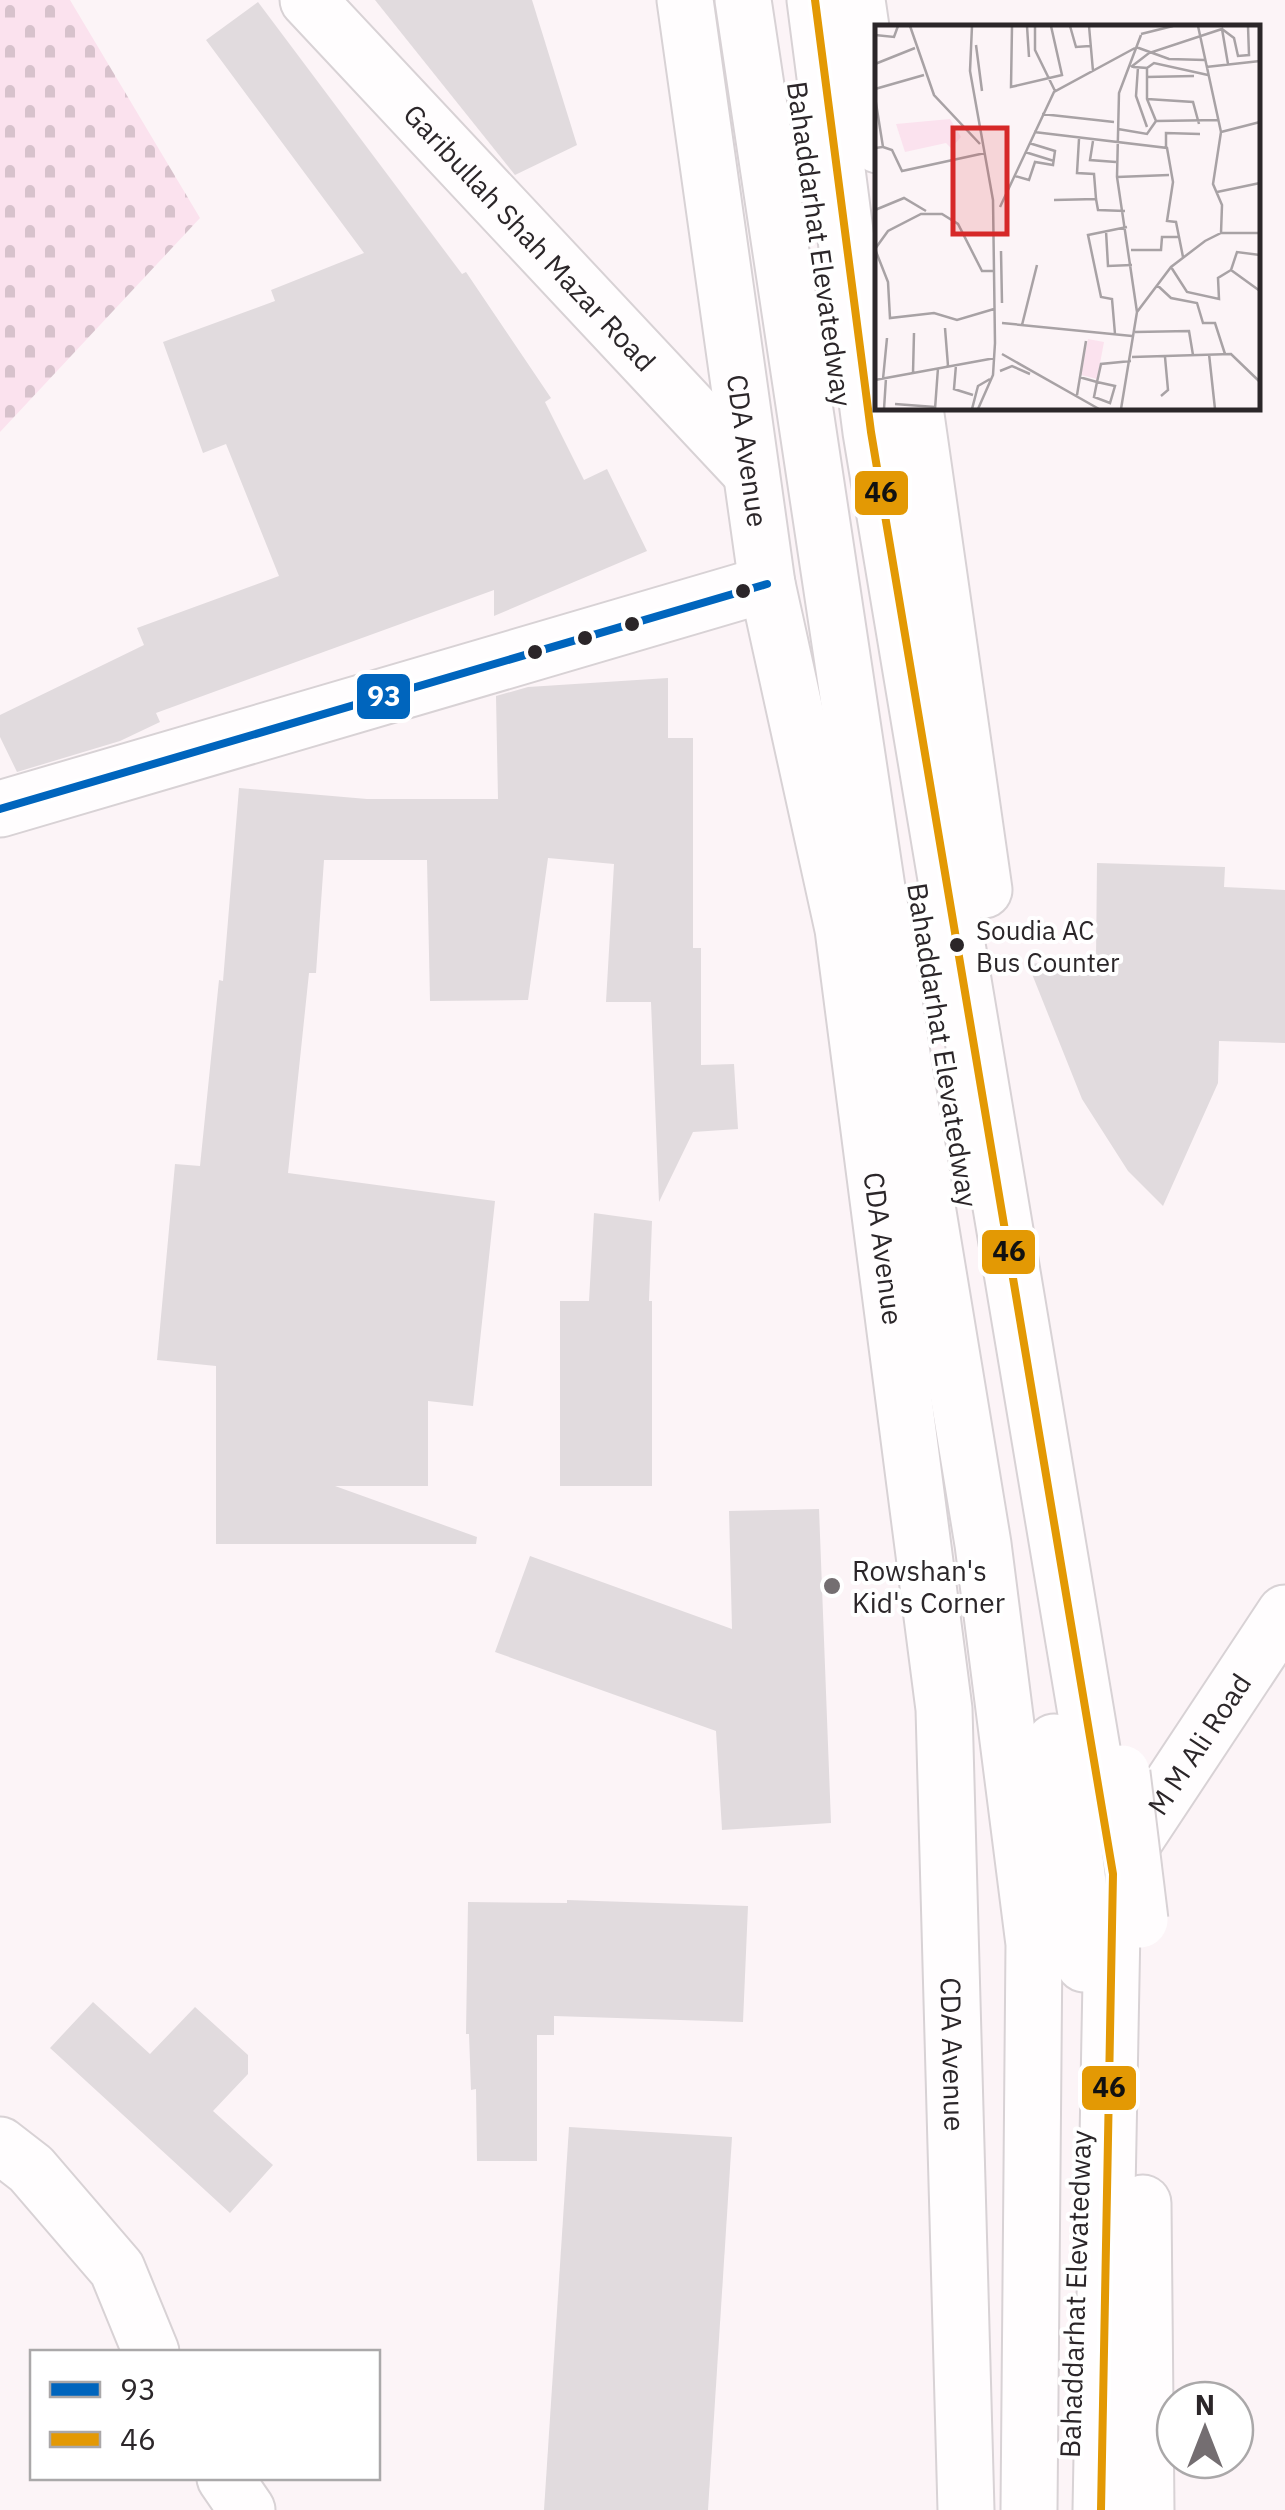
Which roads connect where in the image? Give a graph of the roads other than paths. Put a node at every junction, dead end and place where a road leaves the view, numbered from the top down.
1 (308, 0) edge
2 (685, 0) edge
3 (743, 0) edge
4 (785, 0) edge
5 (815, 0) edge
6 (857, 0) edge
7 (875, 124) edge
8 (915, 410) edge
9 (751, 473) junction
10 (767, 584) junction
11 (0, 809) edge
12 (1285, 1613) edge
13 (1113, 1874) junction
14 (0, 2145) edge
15 (151, 2350) edge
16 (226, 2480) edge
17 (247, 2510) edge
18 (966, 2510) edge
19 (1029, 2510) edge
20 (1068, 2510) edge
21 (1101, 2510) edge
22 (1146, 2510) edge

1 - 9 main road, Garibullah Shah Mazar Road
2 - 9 main road, CDA Avenue
3 - 19 main road, Bahaddarhat Elevatedway
4 - 20 main road, Bahaddarhat Elevatedway
5 - 13 main road
6 - 7 main road
8 - 22 main road, bridge
9 - 10 main road, CDA Avenue
10 - 11 main road
10 - 18 main road, CDA Avenue
12 - 13 main road, M M Ali Road
13 - 21 main road
14 - 15 main road
16 - 17 main road

